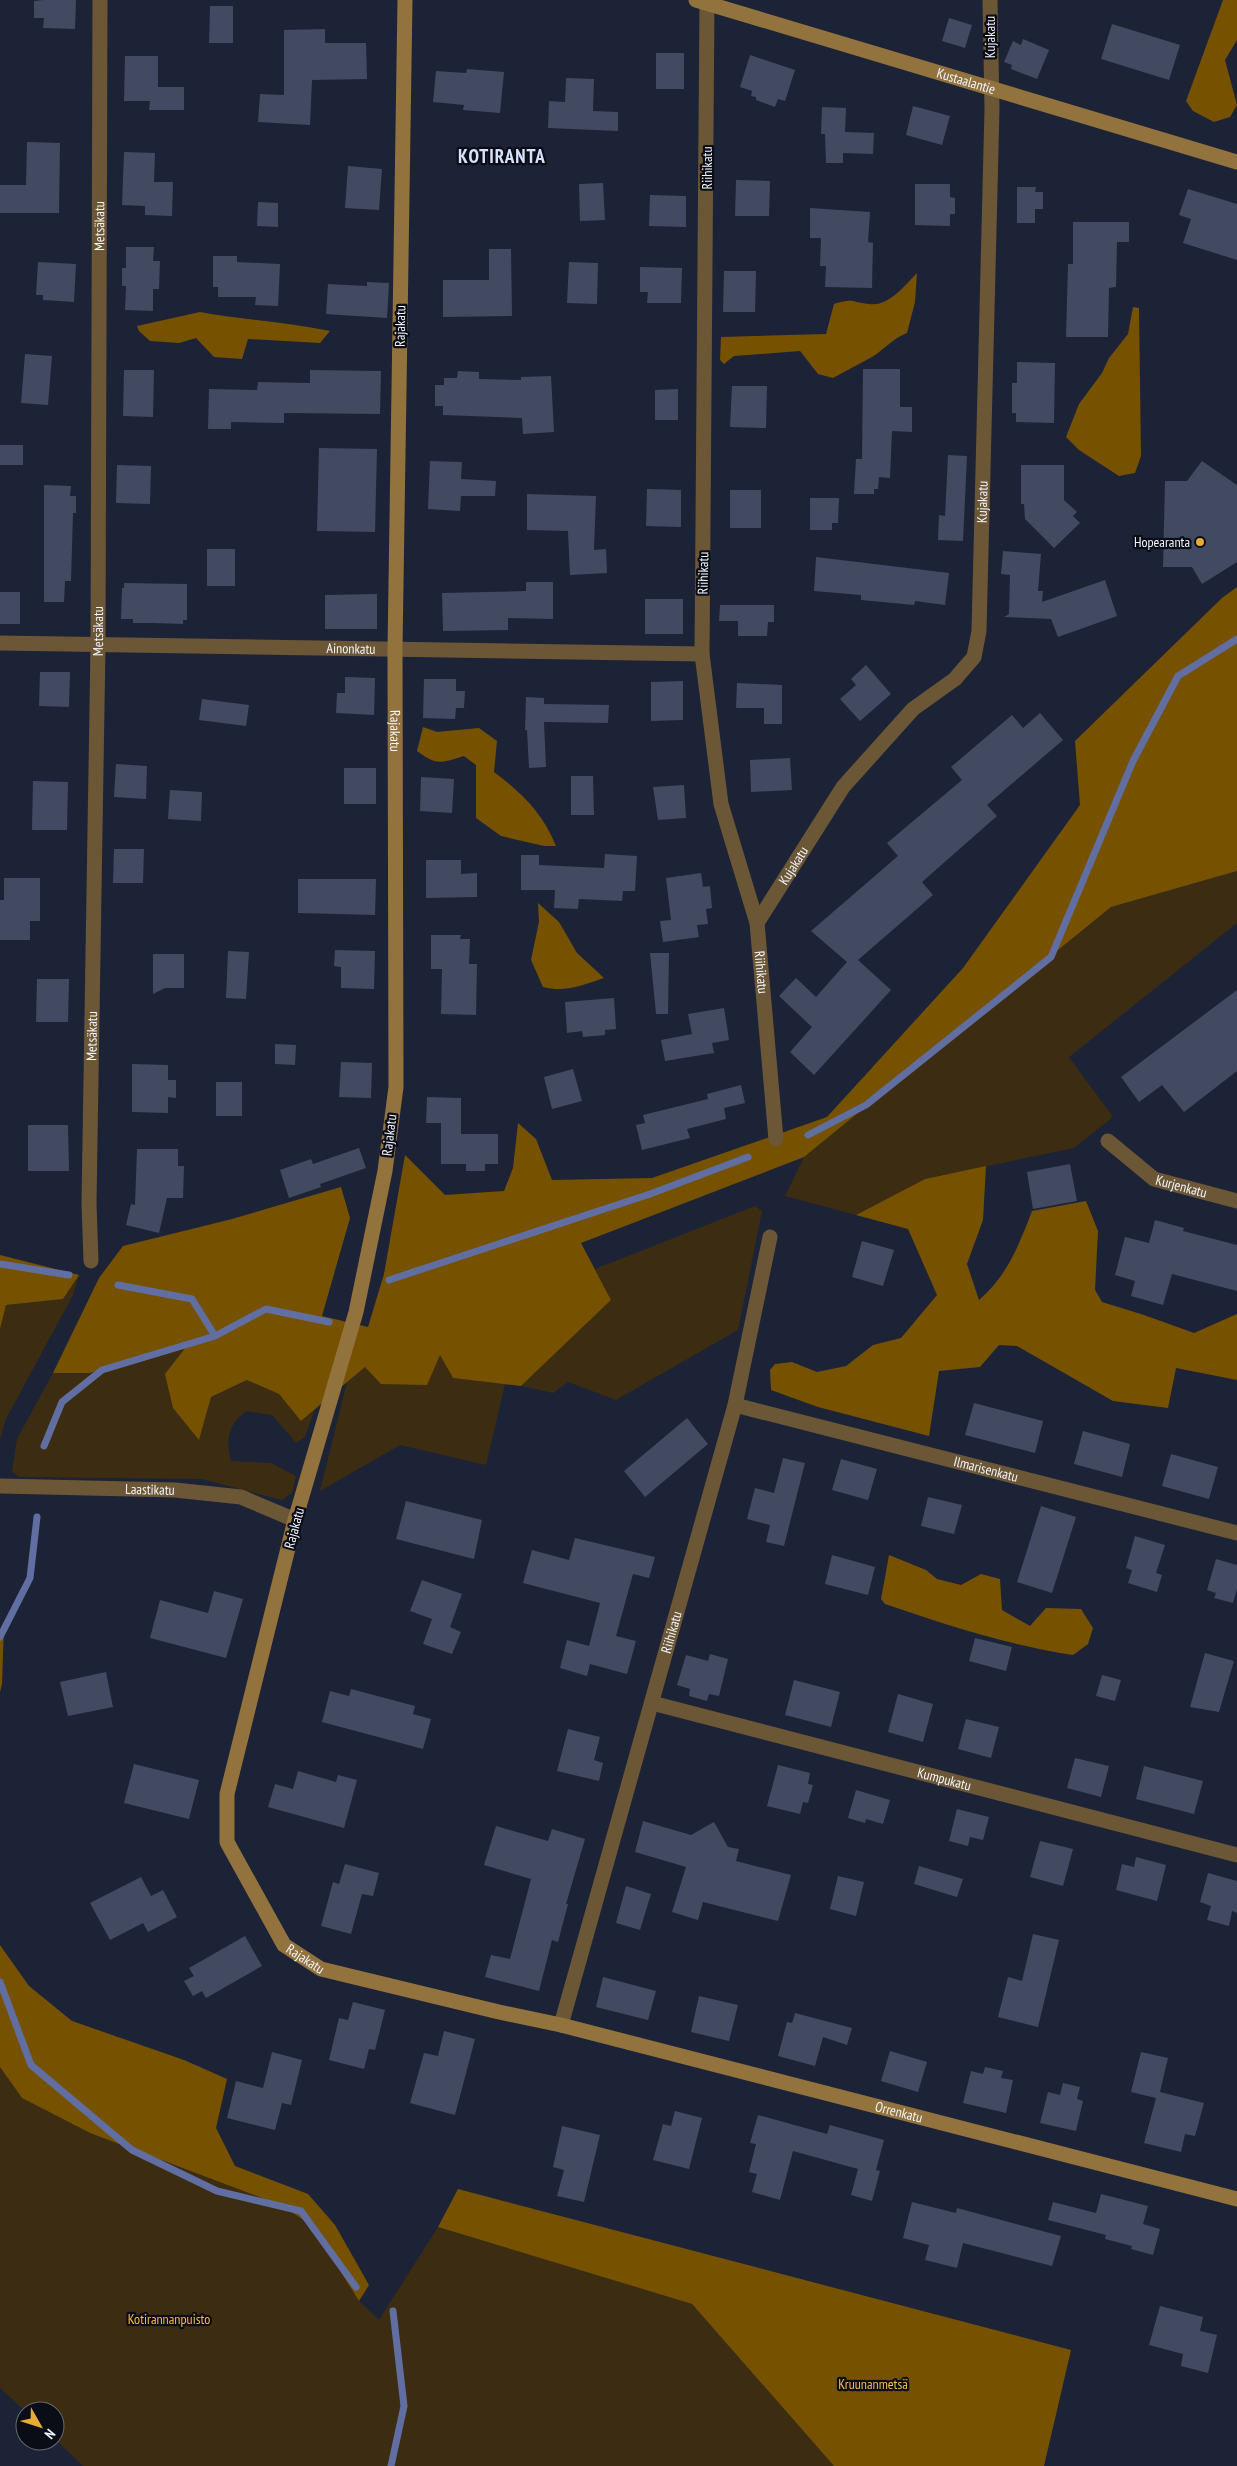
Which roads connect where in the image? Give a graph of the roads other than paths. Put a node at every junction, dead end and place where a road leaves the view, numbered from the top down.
1 (100, 0) edge
2 (405, 0) edge
3 (990, 0) edge
4 (704, 1) edge
5 (992, 88) junction
6 (1237, 162) edge
7 (0, 643) edge
8 (98, 645) junction
9 (395, 649) junction
10 (702, 654) junction
11 (757, 923) junction
12 (776, 1140) dead end
13 (1108, 1141) dead end
14 (1237, 1201) edge
15 (770, 1237) dead end
16 (91, 1262) dead end
17 (735, 1405) junction
18 (0, 1486) edge
19 (295, 1520) junction
20 (1237, 1533) edge
21 (652, 1703) junction
22 (1237, 1855) edge
23 (562, 2025) junction
24 (1237, 2199) edge

1 - 8 street, Metsäkatu
2 - 9 street, Rajakatu
3 - 5 street, Kujakatu
4 - 5 street, Kustaalantie
4 - 10 street, Riihikatu
5 - 6 street, Kustaalantie
5 - 11 street, Kujakatu
7 - 8 street, Ainonkatu
8 - 9 street, Ainonkatu
8 - 16 street, Metsäkatu
9 - 10 street, Ainonkatu
9 - 19 street, Rajakatu
10 - 11 street, Riihikatu
11 - 12 street, Riihikatu
13 - 14 street, Kurjenkatu
15 - 17 street, Riihikatu
17 - 20 street, Ilmarisenkatu
17 - 21 street, Riihikatu
18 - 19 street, Laastikatu
19 - 23 street, Rajakatu
21 - 22 street, Kumpukatu
21 - 23 street, Riihikatu
23 - 24 street, Orrenkatu

